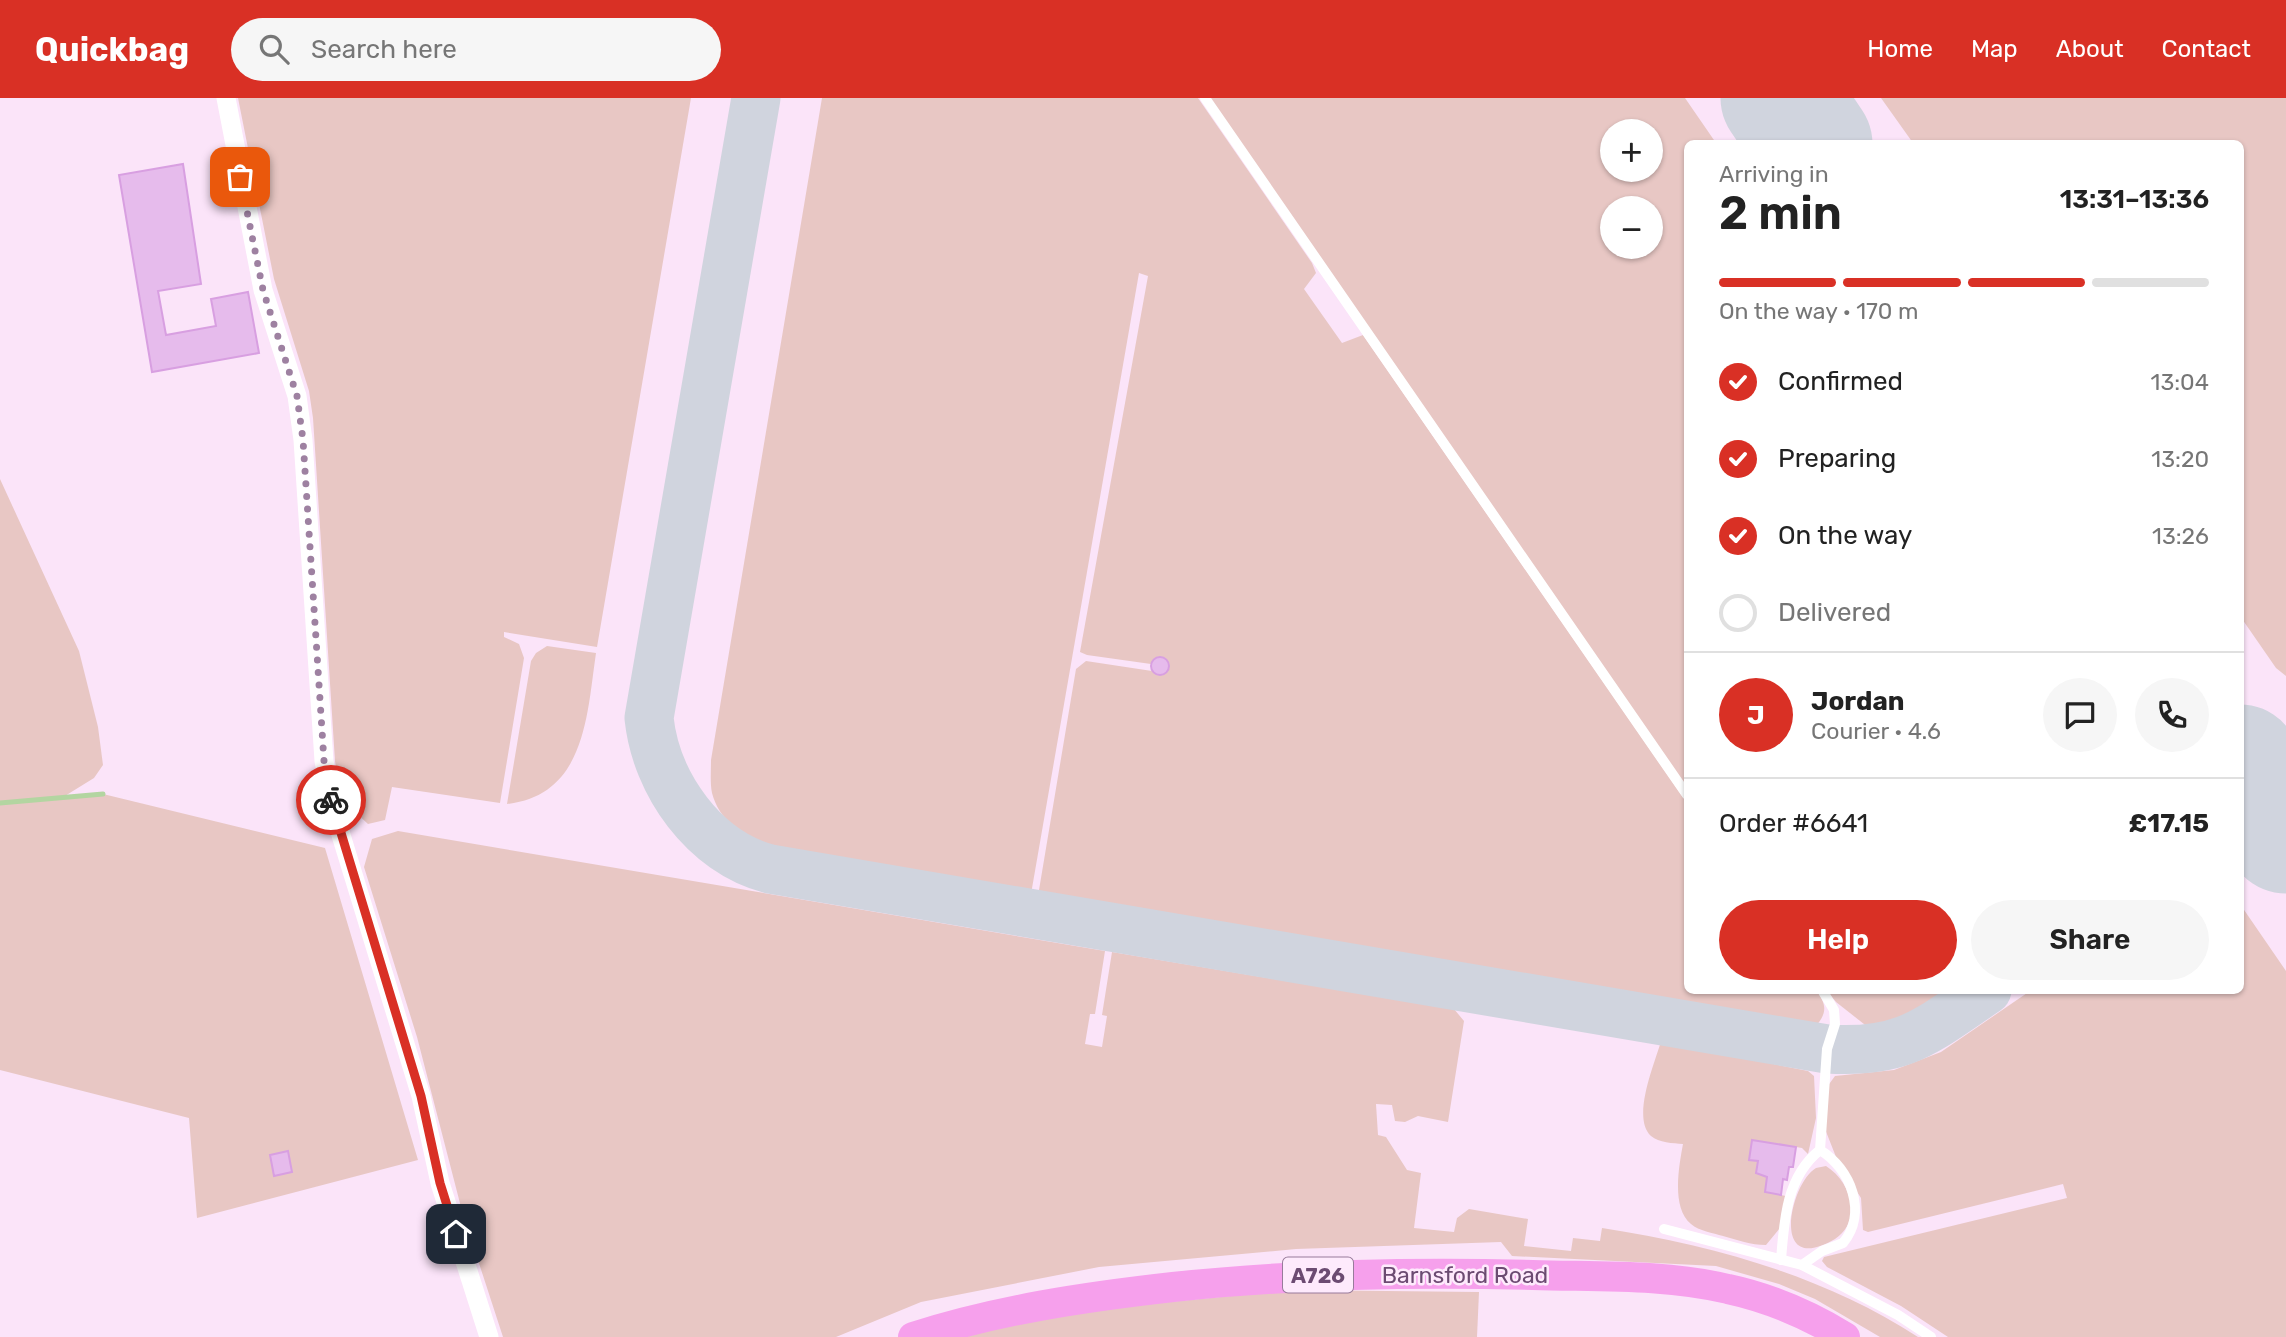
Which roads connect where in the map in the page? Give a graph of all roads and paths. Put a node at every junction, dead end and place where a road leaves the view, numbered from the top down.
1 (226, 98) edge
2 (1205, 98) edge
3 (1684, 791) edge
4 (1824, 994) edge
5 (1821, 1150) junction
6 (1664, 1229) dead end
7 (1781, 1259) junction
8 (1802, 1265) junction
9 (489, 1337) edge
10 (913, 1337) edge
11 (1845, 1337) edge
12 (1931, 1337) edge

1 - 9 street
2 - 3 lane
4 - 5 lane
5 - 7 lane
5 - 8 lane
6 - 7 lane
7 - 8 lane
8 - 12 lane
10 - 11 main road, Barnsford Road / A726

